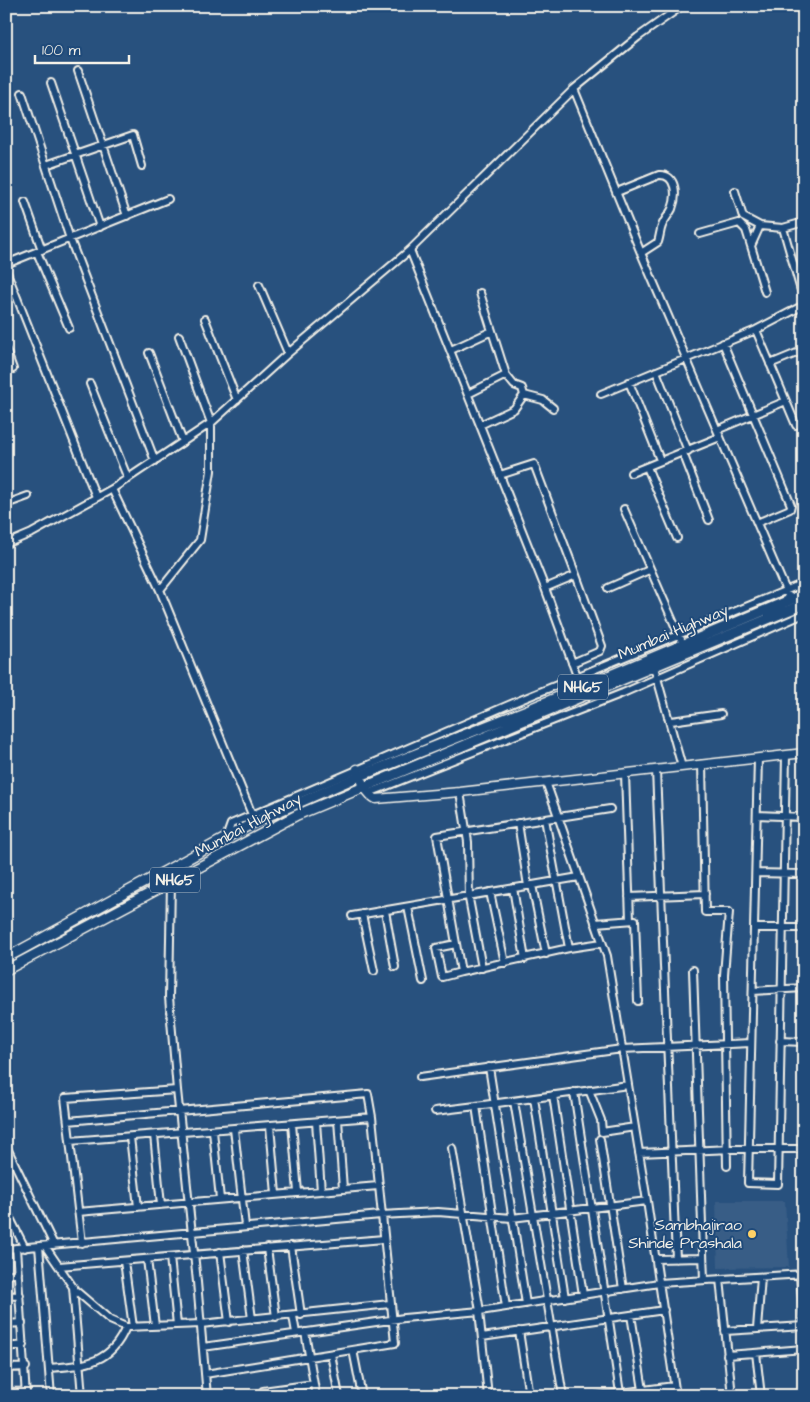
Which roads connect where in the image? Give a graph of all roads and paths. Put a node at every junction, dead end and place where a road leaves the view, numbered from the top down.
1 (682, 6) edge
2 (78, 71) dead end
3 (51, 83) dead end
4 (574, 89) junction
5 (22, 93) dead end
6 (103, 145) junction
7 (76, 155) junction
8 (46, 165) junction
9 (142, 166) dead end
10 (735, 191) dead end
11 (617, 192) junction
12 (168, 199) dead end
13 (25, 202) dead end
14 (127, 216) junction
15 (804, 222) edge
16 (760, 226) junction
17 (100, 227) junction
18 (783, 228) junction
19 (700, 234) dead end
20 (70, 239) junction
21 (751, 246) junction
22 (410, 250) junction
23 (39, 251) junction
24 (641, 253) junction
25 (6, 255) edge
26 (8, 264) edge
27 (6, 270) edge
28 (259, 285) dead end
29 (765, 292) dead end
30 (480, 293) dead end
31 (804, 303) edge
32 (205, 319) dead end
33 (68, 328) dead end
34 (756, 330) junction
35 (492, 331) junction
36 (178, 336) dead end
37 (723, 343) junction
38 (6, 350) edge
39 (450, 350) junction
40 (804, 350) edge
41 (149, 353) dead end
42 (288, 353) junction
43 (686, 358) junction
44 (770, 364) junction
45 (13, 368) dead end
46 (656, 371) junction
47 (506, 375) junction
48 (629, 382) junction
49 (90, 384) dead end
50 (468, 394) junction
51 (601, 394) dead end
52 (524, 395) junction
53 (237, 400) junction
54 (786, 401) junction
55 (553, 408) dead end
56 (753, 414) junction
57 (210, 423) junction
58 (480, 425) junction
59 (796, 425) dead end
60 (717, 430) junction
61 (720, 437) junction
62 (183, 442) junction
63 (686, 452) junction
64 (155, 460) junction
65 (660, 460) junction
66 (647, 467) junction
67 (631, 474) dead end
68 (500, 475) junction
69 (128, 478) junction
70 (112, 489) junction
71 (28, 496) dead end
72 (96, 497) junction
73 (6, 504) edge
74 (624, 509) dead end
75 (709, 520) dead end
76 (757, 522) junction
77 (677, 538) dead end
78 (6, 544) edge
79 (649, 570) junction
80 (576, 575) junction
81 (804, 583) edge
82 (544, 588) junction
83 (608, 588) dead end
84 (160, 590) junction
85 (804, 594) edge
86 (788, 595) junction
87 (804, 604) edge
88 (804, 614) edge
89 (678, 634) junction
90 (683, 644) junction
91 (572, 663) junction
92 (654, 667) junction
93 (577, 676) junction
94 (658, 677) junction
95 (581, 688) junction
96 (720, 714) dead end
97 (671, 721) junction
98 (804, 753) edge
99 (786, 755) junction
100 (758, 758) junction
101 (702, 764) junction
102 (682, 767) junction
103 (656, 770) junction
104 (358, 772) junction
105 (625, 773) junction
106 (546, 782) junction
107 (367, 790) junction
108 (460, 792) junction
109 (610, 809) dead end
110 (758, 815) junction
111 (785, 816) junction
112 (558, 817) junction
113 (804, 817) edge
114 (254, 818) junction
115 (545, 819) junction
116 (518, 823) junction
117 (466, 832) junction
118 (756, 873) junction
119 (785, 873) junction
120 (804, 874) edge
121 (579, 877) junction
122 (556, 881) junction
123 (171, 882) junction
124 (530, 885) junction
125 (513, 888) junction
126 (490, 892) junction
127 (705, 894) junction
128 (470, 896) junction
129 (629, 898) junction
130 (661, 898) junction
131 (448, 900) junction
132 (408, 907) junction
133 (385, 910) junction
134 (362, 914) junction
135 (352, 916) dead end
136 (630, 920) junction
137 (595, 923) junction
138 (784, 927) junction
139 (756, 928) junction
140 (804, 928) edge
141 (602, 943) junction
142 (456, 944) junction
143 (569, 948) junction
144 (546, 954) junction
145 (6, 958) edge
146 (525, 959) junction
147 (505, 963) junction
148 (396, 967) dead end
149 (482, 968) junction
150 (6, 970) edge
151 (693, 970) dead end
152 (374, 971) dead end
153 (462, 972) junction
154 (423, 981) dead end
155 (804, 988) edge
156 (782, 989) junction
157 (753, 991) junction
158 (638, 1001) dead end
159 (780, 1041) junction
160 (804, 1042) edge
161 (751, 1043) junction
162 (725, 1044) junction
163 (696, 1045) junction
164 (668, 1047) junction
165 (622, 1049) junction
166 (489, 1067) junction
167 (420, 1077) dead end
168 (628, 1085) junction
169 (177, 1090) junction
170 (589, 1090) junction
171 (574, 1092) junction
172 (554, 1095) junction
173 (534, 1098) junction
174 (514, 1101) junction
175 (494, 1104) junction
176 (476, 1106) junction
177 (179, 1111) junction
178 (435, 1111) dead end
179 (372, 1117) junction
180 (338, 1120) junction
181 (68, 1121) junction
182 (316, 1122) junction
183 (292, 1124) junction
184 (270, 1126) junction
185 (635, 1127) junction
186 (234, 1129) junction
187 (213, 1131) junction
188 (182, 1133) junction
189 (154, 1135) junction
190 (130, 1136) junction
191 (600, 1139) dead end
192 (70, 1141) junction
193 (6, 1146) edge
194 (452, 1148) dead end
195 (749, 1148) junction
196 (778, 1148) junction
197 (727, 1149) junction
198 (804, 1149) edge
199 (700, 1150) junction
200 (671, 1152) junction
201 (639, 1153) junction
202 (727, 1166) dead end
203 (378, 1186) junction
204 (343, 1189) junction
205 (321, 1191) junction
206 (298, 1192) junction
207 (276, 1194) junction
208 (242, 1197) junction
209 (220, 1199) junction
210 (647, 1201) junction
211 (190, 1202) junction
212 (161, 1205) junction
213 (611, 1205) junction
214 (138, 1207) junction
215 (591, 1208) junction
216 (6, 1210) edge
217 (571, 1210) junction
218 (78, 1212) junction
219 (552, 1212) junction
220 (463, 1214) junction
221 (381, 1215) junction
222 (531, 1215) junction
223 (494, 1217) junction
224 (8, 1218) edge
225 (512, 1218) junction
226 (245, 1226) junction
227 (192, 1232) junction
228 (384, 1239) junction
229 (82, 1242) junction
230 (54, 1245) junction
231 (42, 1246) junction
232 (291, 1246) junction
233 (16, 1248) junction
234 (24, 1248) junction
235 (267, 1248) junction
236 (6, 1250) edge
237 (243, 1250) junction
238 (220, 1252) junction
239 (195, 1255) junction
240 (170, 1257) junction
241 (702, 1258) junction
242 (147, 1259) junction
243 (656, 1259) junction
244 (676, 1259) junction
245 (124, 1261) junction
246 (59, 1266) junction
247 (18, 1274) junction
248 (802, 1274) edge
249 (6, 1275) edge
250 (761, 1277) junction
251 (704, 1280) junction
252 (720, 1280) junction
253 (659, 1283) junction
254 (73, 1288) junction
255 (623, 1289) junction
256 (604, 1292) junction
257 (20, 1295) junction
258 (583, 1295) junction
259 (6, 1296) edge
260 (565, 1298) junction
261 (803, 1300) edge
262 (546, 1301) junction
263 (390, 1304) junction
264 (526, 1304) junction
265 (506, 1307) junction
266 (664, 1310) junction
267 (479, 1311) junction
268 (301, 1315) junction
269 (631, 1315) junction
270 (293, 1316) junction
271 (276, 1317) junction
272 (608, 1318) junction
273 (252, 1319) junction
274 (392, 1319) junction
275 (229, 1322) junction
276 (22, 1323) junction
277 (6, 1324) edge
278 (201, 1324) junction
279 (804, 1324) edge
280 (176, 1325) junction
281 (155, 1326) junction
282 (130, 1327) junction
283 (550, 1327) junction
284 (757, 1329) junction
285 (519, 1331) junction
286 (305, 1332) junction
287 (725, 1332) junction
288 (296, 1333) junction
289 (482, 1337) junction
290 (24, 1345) junction
291 (6, 1346) edge
292 (203, 1347) junction
293 (353, 1350) junction
294 (804, 1350) edge
295 (756, 1353) junction
296 (331, 1354) junction
297 (728, 1355) junction
298 (309, 1357) junction
299 (80, 1366) junction
300 (26, 1367) junction
301 (6, 1368) edge
302 (49, 1368) junction
303 (205, 1374) junction
304 (314, 1384) junction
305 (674, 1386) junction
306 (643, 1390) junction
307 (263, 1391) dead end
308 (6, 1392) edge
309 (620, 1393) junction
310 (26, 1394) edge
311 (51, 1396) edge
312 (82, 1396) edge
313 (207, 1396) edge
314 (316, 1396) edge
315 (339, 1396) edge
316 (362, 1396) edge
317 (488, 1396) edge
318 (529, 1396) edge
319 (563, 1396) edge
320 (598, 1396) edge
321 (676, 1396) edge
322 (732, 1396) edge
323 (761, 1396) edge

1 - 4 street
2 - 6 street
3 - 7 street
4 - 11 street
4 - 22 street
5 - 8 street
6 - 7 street
6 - 9 street
6 - 14 street
7 - 8 street
7 - 17 street
8 - 20 street
10 - 16 street
11 - 24 street
11 - 24 street
12 - 14 street
13 - 23 street
14 - 17 street
15 - 18 street
16 - 18 street
16 - 21 street
17 - 20 street
18 - 31 street
19 - 21 street
20 - 23 street
20 - 64 street
21 - 29 street
22 - 39 street
22 - 42 street
23 - 26 street
23 - 33 street
24 - 43 street
25 - 26 street
27 - 72 street
28 - 42 street
30 - 35 street
31 - 34 street
32 - 53 street
34 - 37 street
34 - 44 street
35 - 39 street
35 - 47 street
36 - 57 street
37 - 43 street
37 - 56 street
38 - 45 street
39 - 50 street
40 - 44 street
41 - 62 street
42 - 53 street
43 - 46 street
43 - 60 street
44 - 54 street
46 - 48 street
46 - 63 street
47 - 50 street
47 - 52 street
48 - 51 street
48 - 65 street
49 - 69 street
50 - 58 street
52 - 55 street
52 - 58 street
53 - 57 street
54 - 56 street
54 - 59 street
56 - 60 street
56 - 76 street
57 - 62 street
57 - 84 street
58 - 68 street
60 - 61 street
61 - 63 street
61 - 76 street
62 - 64 street
63 - 65 street
63 - 75 street
64 - 69 street
65 - 66 street
66 - 67 street
66 - 77 street
68 - 80 street
68 - 82 street
69 - 70 street
70 - 72 street
70 - 84 street
71 - 73 street
72 - 78 street
74 - 79 street
76 - 86 street
79 - 83 street
79 - 89 street
80 - 82 street
80 - 91 street
81 - 86 street
82 - 91 street
84 - 114 street
85 - 86 highway, Mumbai Highway / NH65
86 - 89 street
86 - 90 highway, Mumbai Highway / NH65
87 - 92 highway, Mumbai Highway / NH65
88 - 94 street
89 - 90 street
89 - 93 street
90 - 95 highway, Mumbai Highway / NH65
91 - 93 street
92 - 94 street
92 - 107 highway, Mumbai Highway / NH65
93 - 95 street
93 - 104 street
94 - 97 street
94 - 107 street
95 - 104 highway, Mumbai Highway / NH65
96 - 97 street
97 - 102 street
98 - 99 main road
99 - 100 main road
99 - 111 street
100 - 101 main road
100 - 110 street
101 - 102 main road
101 - 127 street
102 - 103 main road
103 - 105 main road
103 - 130 street
104 - 107 main road
104 - 114 highway, NH65
105 - 106 main road
105 - 129 street
106 - 108 main road
106 - 112 street
107 - 108 main road
107 - 123 highway, Mumbai Highway / NH65
108 - 117 street
109 - 112 street
110 - 111 street
110 - 118 street
111 - 113 street
111 - 119 street
112 - 115 street
112 - 121 street
114 - 145 highway, NH65
115 - 116 street
115 - 122 street
116 - 117 street
116 - 124 street
117 - 128 street
117 - 131 street
118 - 119 street
118 - 139 street
119 - 120 street
119 - 138 street
121 - 122 street
121 - 137 street
122 - 124 street
122 - 143 street
123 - 150 highway, Mumbai Highway / NH65
123 - 169 street
124 - 125 street
124 - 144 street
125 - 126 street
125 - 146 street
126 - 128 street
126 - 147 street
127 - 130 street
127 - 162 street
128 - 131 street
128 - 149 street
129 - 130 street
129 - 136 street
130 - 164 street
131 - 132 street
131 - 142 street
132 - 133 street
132 - 154 street
133 - 134 street
133 - 148 street
134 - 135 street
134 - 152 street
136 - 137 street
136 - 158 street
137 - 141 street
138 - 139 street
138 - 140 street
138 - 156 street
139 - 157 street
141 - 143 street
141 - 165 street
142 - 153 street
142 - 153 street
143 - 144 street
144 - 146 street
146 - 147 street
147 - 149 street
149 - 153 street
151 - 163 street
155 - 156 street
156 - 157 street
156 - 159 street
157 - 161 street
159 - 160 street
159 - 196 street
161 - 162 street
161 - 195 street
162 - 163 street
162 - 197 street
163 - 164 street
163 - 199 street
164 - 165 street
164 - 200 street
165 - 166 street
165 - 168 street
166 - 167 street
166 - 175 street
168 - 170 street
168 - 185 street
169 - 177 street
169 - 181 street
170 - 171 street
170 - 185 street
171 - 172 street
171 - 215 street
172 - 173 street
172 - 217 street
173 - 174 street
173 - 219 street
174 - 175 street
174 - 222 street
175 - 176 street
175 - 225 street
176 - 178 street
176 - 223 street
177 - 179 street
177 - 181 street
177 - 188 street
179 - 180 street
179 - 203 street
180 - 182 street
180 - 204 street
181 - 192 street
182 - 183 street
182 - 205 street
183 - 184 street
183 - 206 street
184 - 186 street
184 - 207 street
185 - 201 street
186 - 187 street
186 - 208 street
187 - 188 street
187 - 209 street
188 - 189 street
188 - 211 street
189 - 190 street
189 - 212 street
190 - 192 street
190 - 214 street
191 - 213 street
192 - 218 street
193 - 230 street
194 - 220 street
195 - 196 street
195 - 196 street
195 - 197 street
196 - 198 street
197 - 199 street
197 - 202 street
199 - 200 street
199 - 241 street
200 - 201 street
200 - 244 street
201 - 210 street
203 - 204 street
203 - 221 street
204 - 205 street
205 - 206 street
206 - 207 street
207 - 208 street
208 - 209 street
208 - 226 street
209 - 211 street
210 - 213 street
210 - 243 street
211 - 212 street
211 - 227 street
212 - 214 street
213 - 215 street
213 - 255 street
214 - 218 street
215 - 217 street
215 - 256 street
216 - 224 street
217 - 219 street
217 - 258 street
218 - 229 street
219 - 222 street
219 - 260 street
220 - 221 street
220 - 223 street
220 - 267 street
221 - 226 street
221 - 228 street
222 - 225 street
222 - 262 street
223 - 225 street
223 - 265 street
224 - 234 street
225 - 264 street
226 - 227 street
227 - 229 street
227 - 239 street
228 - 232 street
228 - 263 street
229 - 230 street
230 - 231 street
231 - 234 street
231 - 246 street
231 - 302 street
232 - 235 street
232 - 268 street
233 - 234 street
233 - 236 street
233 - 247 street
235 - 237 street
235 - 271 street
237 - 238 street
237 - 273 street
238 - 239 street
238 - 275 street
239 - 240 street
239 - 278 street
240 - 242 street
240 - 280 street
241 - 244 street
241 - 251 street
242 - 245 street
242 - 281 street
243 - 244 street
243 - 253 street
245 - 246 street
245 - 282 street
246 - 254 street
247 - 249 street
247 - 257 street
248 - 250 street
248 - 261 street
250 - 252 street
250 - 284 street
251 - 252 street
251 - 253 street
252 - 287 street
253 - 255 street
253 - 266 street
254 - 282 street
254 - 299 street
255 - 256 street
256 - 258 street
256 - 272 street
257 - 259 street
257 - 276 street
258 - 260 street
260 - 262 street
261 - 279 street
262 - 264 street
262 - 283 street
263 - 268 street
263 - 274 street
264 - 265 street
265 - 267 street
266 - 269 street
266 - 305 street
267 - 274 street
267 - 289 street
268 - 270 street
269 - 272 street
269 - 306 street
270 - 271 street
270 - 288 street
271 - 273 street
272 - 283 street
272 - 309 street
273 - 275 street
274 - 286 street
274 - 293 street
275 - 278 street
276 - 277 street
276 - 290 street
278 - 280 street
278 - 292 street
279 - 284 street
280 - 281 street
281 - 282 street
282 - 299 street
283 - 285 street
283 - 319 street
284 - 287 street
285 - 289 street
285 - 318 street
286 - 288 street
286 - 298 street
287 - 297 street
288 - 292 street
289 - 317 street
290 - 291 street
290 - 300 street
292 - 303 street
293 - 296 street
293 - 316 street
294 - 295 street
295 - 297 street
295 - 323 street
296 - 298 street
296 - 315 street
297 - 322 street
298 - 303 street
298 - 304 street
299 - 302 street
299 - 312 street
300 - 301 street
300 - 310 street
302 - 311 street
303 - 313 street
304 - 307 street
304 - 314 street
305 - 306 street
305 - 321 street
306 - 309 street
308 - 310 street
309 - 320 street

